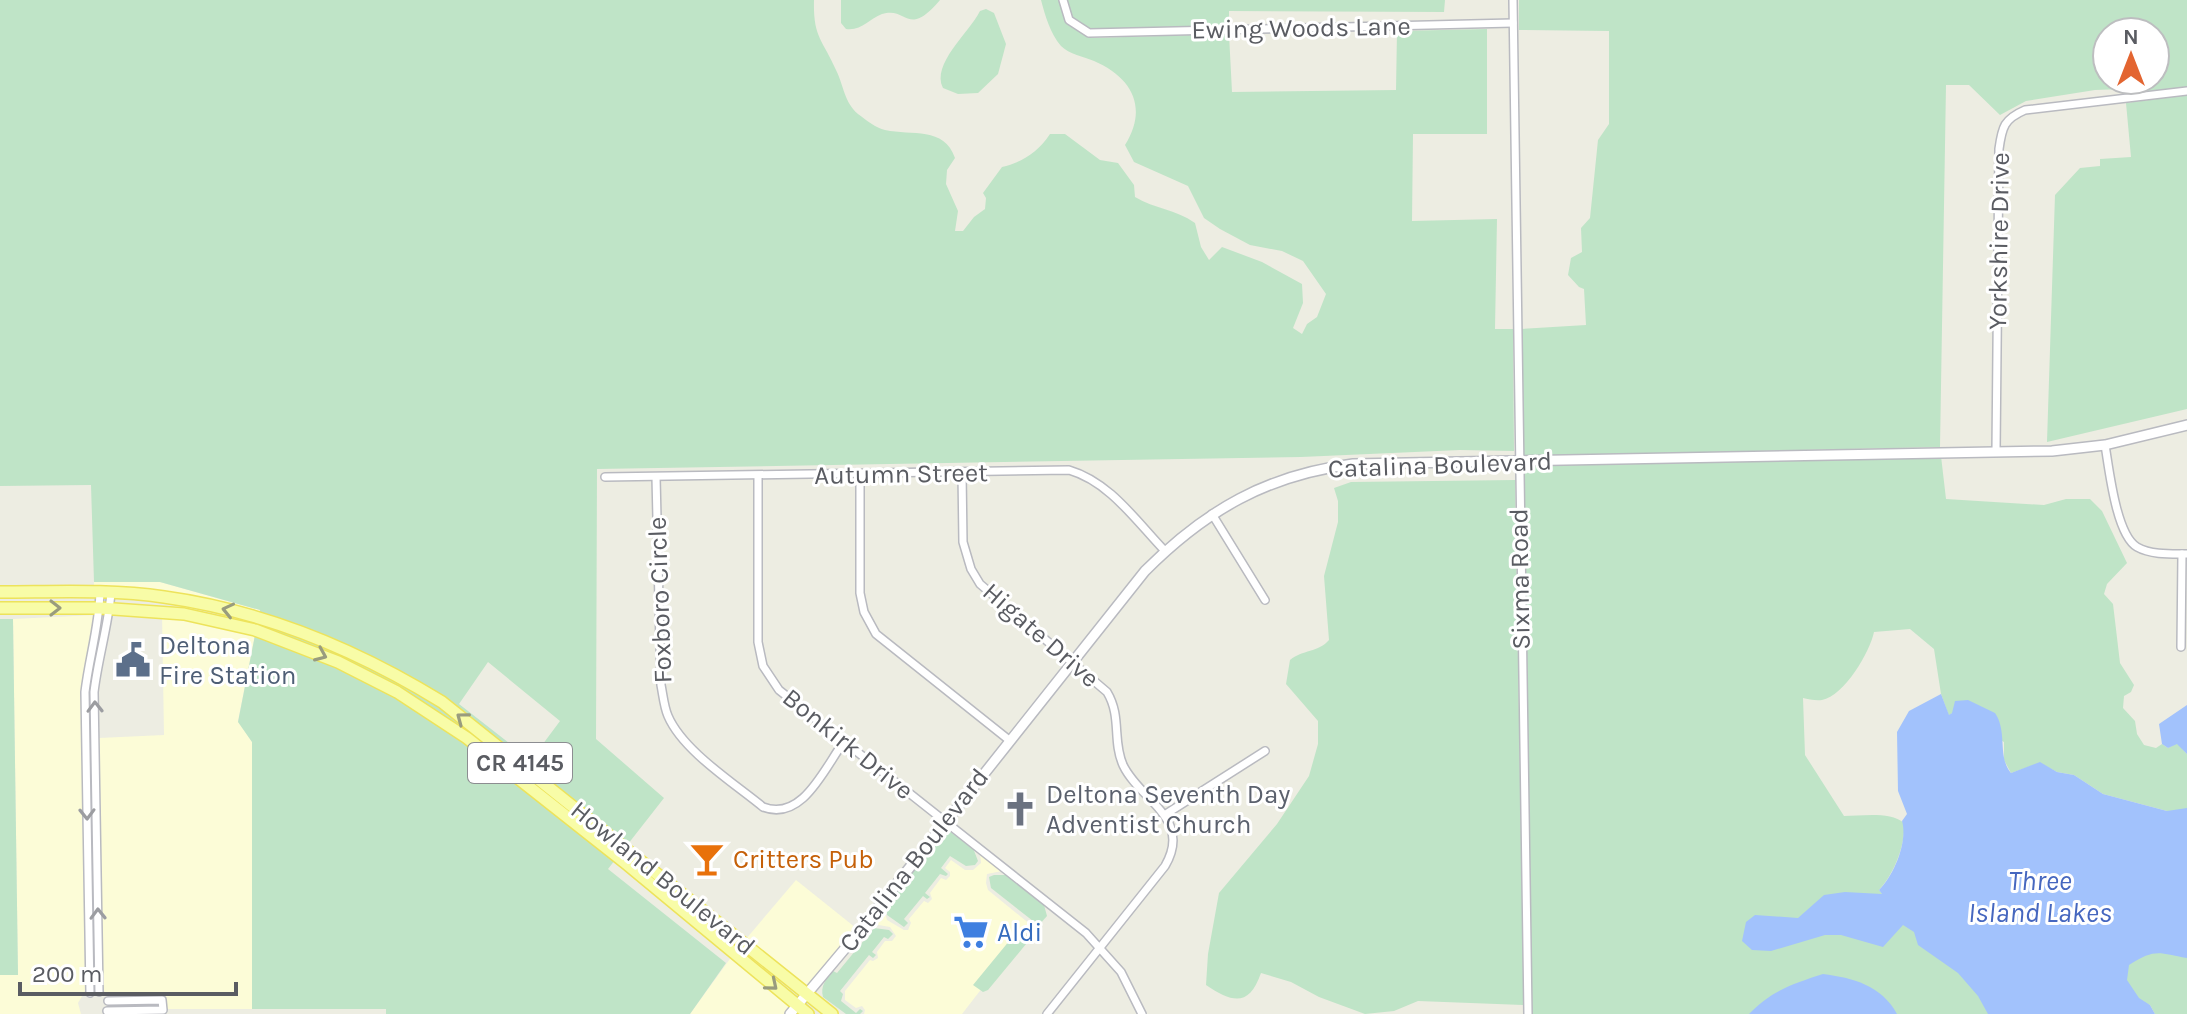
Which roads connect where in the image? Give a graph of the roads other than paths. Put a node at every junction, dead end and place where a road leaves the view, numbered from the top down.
1 (1063, 0) edge
2 (1513, 0) edge
3 (1513, 23) junction
4 (2187, 91) edge
5 (2187, 425) edge
6 (2105, 445) junction
7 (1996, 451) junction
8 (1518, 461) junction
9 (962, 473) junction
10 (860, 475) junction
11 (758, 476) junction
12 (605, 477) dead end
13 (656, 477) junction
14 (1212, 514) junction
15 (1165, 551) junction
16 (2185, 554) edge
17 (0, 592) edge
18 (106, 593) junction
19 (1265, 600) dead end
20 (0, 608) edge
21 (105, 608) junction
22 (2181, 647) dead end
23 (1073, 661) junction
24 (1009, 740) junction
25 (843, 743) junction
26 (1265, 751) dead end
27 (1166, 814) junction
28 (945, 821) junction
29 (88, 877) junction
30 (97, 877) junction
31 (1101, 947) junction
32 (99, 992) dead end
33 (90, 993) dead end
34 (807, 994) junction
35 (108, 1001) dead end
36 (794, 1010) edge
37 (107, 1011) dead end
38 (808, 1014) edge
39 (832, 1014) edge
40 (1047, 1014) edge
41 (1142, 1014) edge
42 (1528, 1014) edge

1 - 3 street, Ewing Woods Lane
2 - 3 street, Sixma Road
3 - 8 street, Sixma Road
4 - 7 street, Yorkshire Drive
5 - 6 street, Catalina Boulevard
6 - 7 street, Catalina Boulevard
6 - 16 street
7 - 8 street, Catalina Boulevard
8 - 14 street, Catalina Boulevard
8 - 42 street, Sixma Road
9 - 10 street, Autumn Street
9 - 15 street, Autumn Street
9 - 23 street, Higate Drive
10 - 11 street, Autumn Street
10 - 24 street
11 - 13 street, Autumn Street
11 - 25 street, Bonkirk Drive
12 - 13 street, Autumn Street
13 - 25 street, Foxboro Circle
14 - 15 street, Catalina Boulevard
14 - 19 street
15 - 23 street, Catalina Boulevard
16 - 22 street
17 - 18 main road, Howland Boulevard / CR 4145
18 - 21 street
34 -> 18 main road, Howland Boulevard / CR 4145
20 -> 21 main road, Howland Boulevard / CR 4145
21 -> 29 street
30 -> 21 street
21 -> 36 main road, Howland Boulevard / CR 4145
23 - 24 street, Catalina Boulevard
23 - 27 street, Higate Drive
24 - 28 street, Catalina Boulevard
25 - 28 street, Bonkirk Drive
26 - 27 street
27 - 31 street
28 - 31 street, Bonkirk Drive
28 - 34 street, Catalina Boulevard
29 - 30 street
29 - 33 street
32 -> 30 street
31 - 40 street
31 - 41 street, Bonkirk Drive
34 - 36 street, Catalina Boulevard
34 - 39 main road, Howland Boulevard / CR 4145
35 - 37 street
36 - 38 main road, Howland Boulevard / CR 4145

